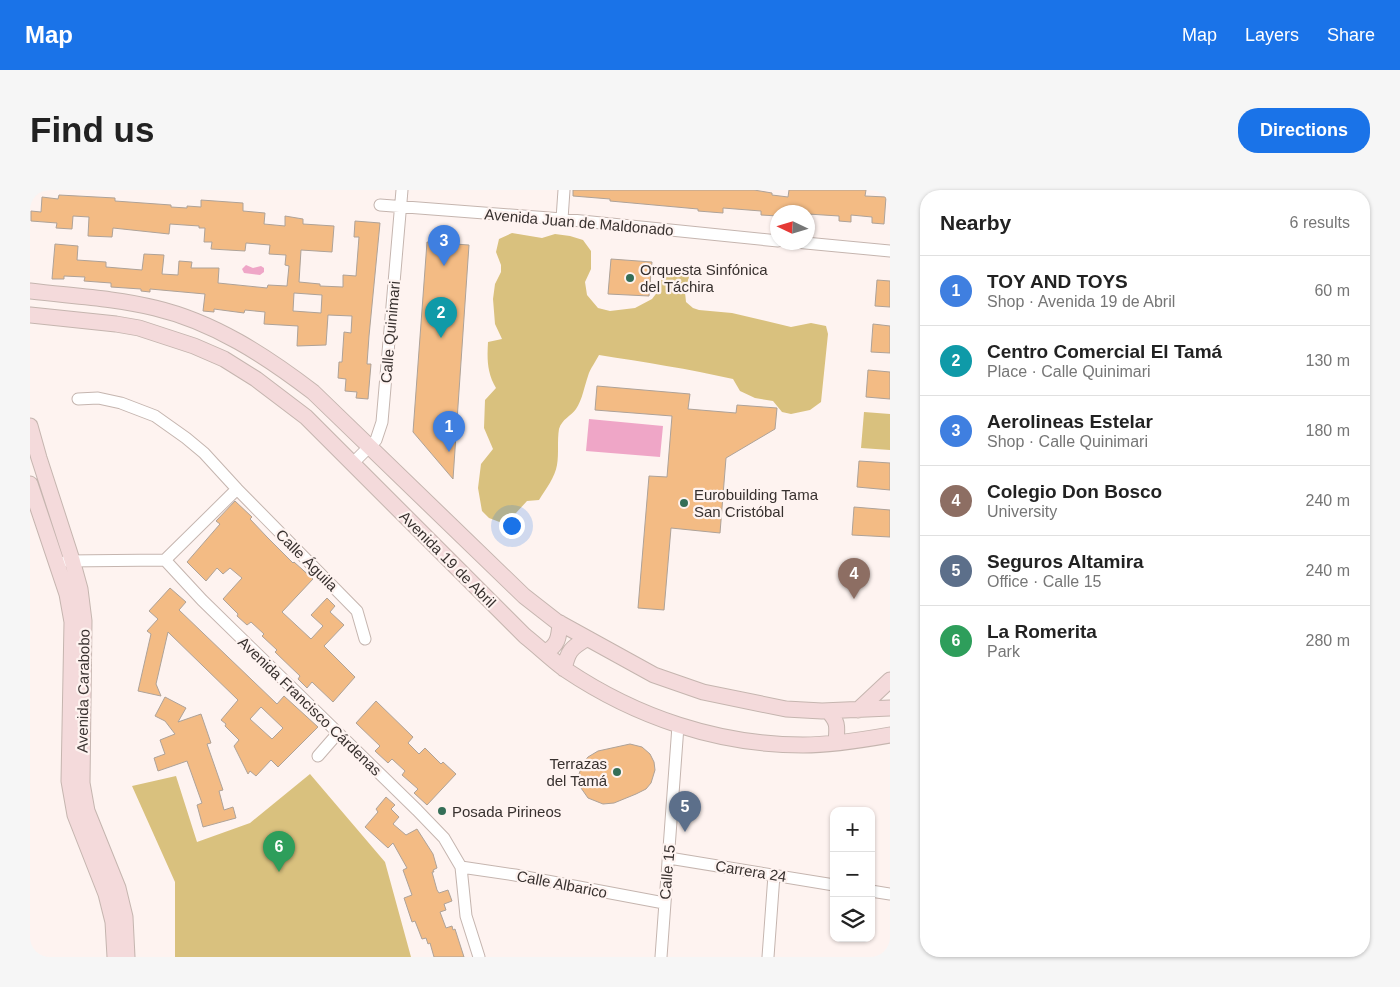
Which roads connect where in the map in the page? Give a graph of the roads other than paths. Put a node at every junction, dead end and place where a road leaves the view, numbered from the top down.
1 (402, 190) edge
2 (564, 190) edge
3 (380, 205) dead end
4 (400, 206) junction
5 (562, 219) junction
6 (770, 240) edge
7 (815, 244) edge
8 (890, 251) edge
9 (32, 291) edge
10 (30, 317) edge
11 (78, 399) dead end
12 (30, 426) edge
13 (369, 446) junction
14 (353, 463) junction
15 (30, 484) edge
16 (237, 489) junction
17 (165, 560) junction
18 (65, 561) junction
19 (560, 623) junction
20 (365, 639) dead end
21 (586, 639) junction
22 (545, 652) junction
23 (564, 669) junction
24 (890, 680) edge
25 (890, 708) edge
26 (858, 710) junction
27 (828, 711) junction
28 (678, 726) junction
29 (338, 734) junction
30 (890, 735) edge
31 (836, 743) junction
32 (318, 756) dead end
33 (669, 858) junction
34 (460, 867) junction
35 (774, 875) junction
36 (830, 884) edge
37 (875, 892) edge
38 (890, 894) edge
39 (664, 903) junction
40 (115, 957) edge
41 (127, 957) edge
42 (479, 957) edge
43 (661, 957) edge
44 (768, 957) edge

1 - 4 street, Calle Quinimari
2 - 5 street
3 - 4 street, Avenida Juan de Maldonado
4 - 5 street, Avenida Juan de Maldonado
4 - 13 street, Calle Quinimari
5 - 6 street, Avenida Juan de Maldonado
7 - 8 street
9 - 10 main road
9 - 13 main road, Avenida 19 de Abril
10 - 14 main road, Avenida 19 de Abril
11 - 16 street, Calle Águila
12 - 18 main road, Avenida Carabobo
13 - 14 street, Calle Quinimari
13 - 19 main road, Avenida 19 de Abril
14 - 22 main road, Avenida 19 de Abril
15 - 18 main road, Avenida Carabobo
16 - 17 street
16 - 20 street, Calle Águila
17 - 18 street
17 - 29 street, Avenida Francisco Cárdenas
18 - 40 main road, Avenida Carabobo
18 - 41 main road, Avenida Carabobo
19 - 21 main road, Avenida 19 de Abril
19 - 22 main road
21 - 23 main road
21 - 27 main road, Avenida 19 de Abril
22 - 23 main road, Avenida 19 de Abril
23 - 28 main road, Avenida 19 de Abril
24 - 26 main road
25 - 26 main road, Avenida 19 de Abril
26 - 27 main road, Avenida 19 de Abril
27 - 31 main road
28 - 31 main road, Avenida 19 de Abril
28 - 33 street, Calle 15
29 - 32 street
29 - 34 street, Avenida Francisco Cárdenas
30 - 31 main road, Avenida 19 de Abril
33 - 35 street, Carrera 24
33 - 39 street, Calle 15
34 - 39 street, Calle Albarico
34 - 42 street, Avenida Francisco Cárdenas
35 - 36 street, Carrera 24
35 - 44 street
37 - 38 street
39 - 43 street, Calle 15

